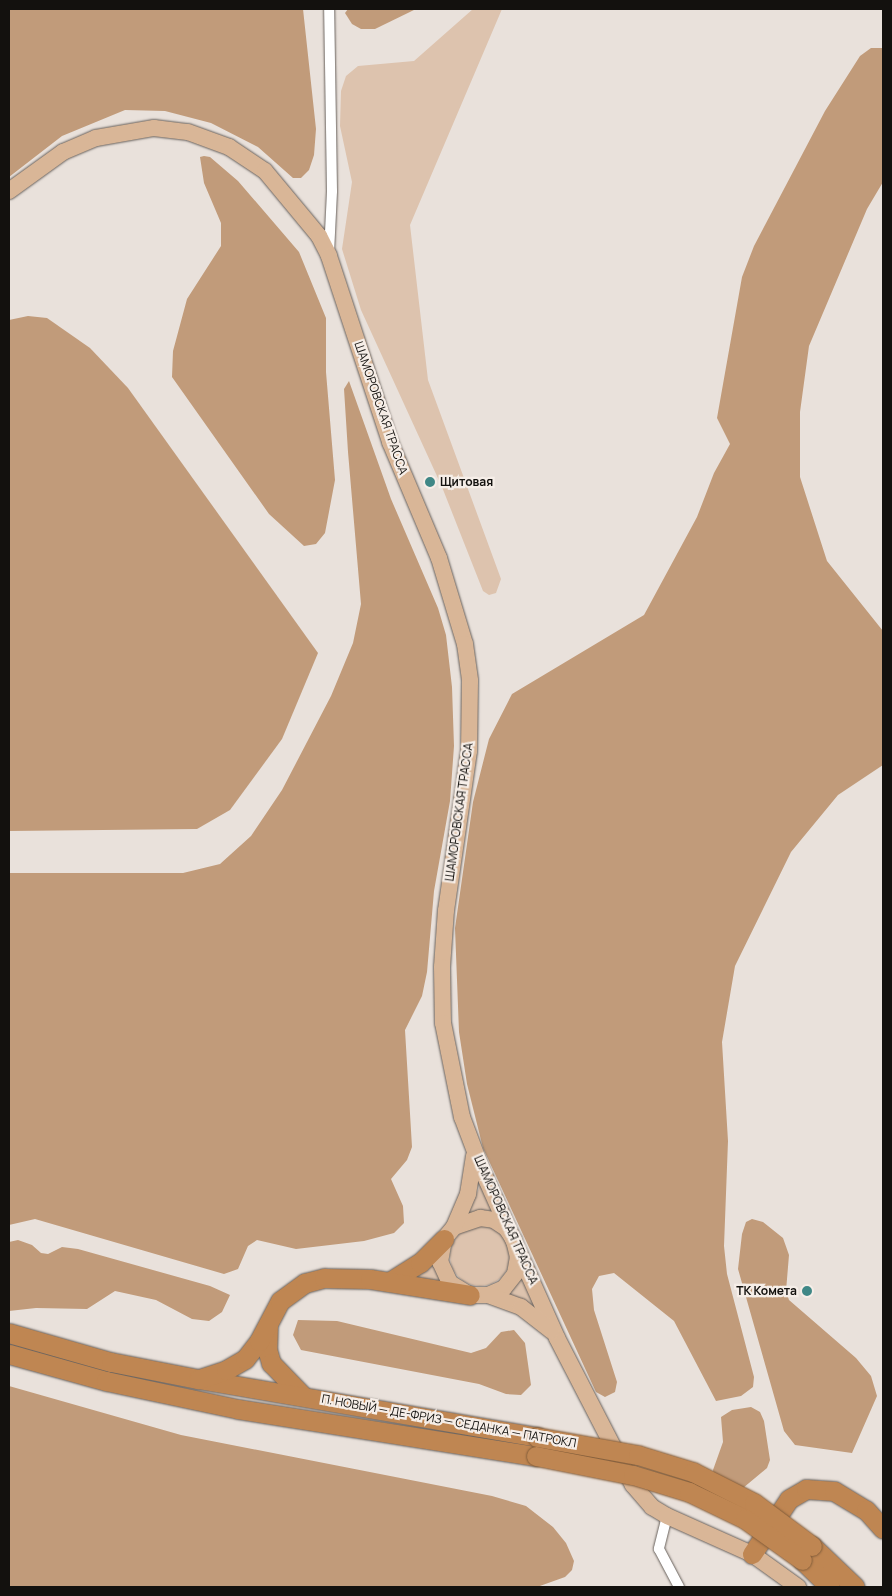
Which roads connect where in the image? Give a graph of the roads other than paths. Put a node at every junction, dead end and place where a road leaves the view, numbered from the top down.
1 (329, 9) edge
2 (9, 191) edge
3 (329, 256) junction
4 (475, 1150) junction
5 (449, 1233) junction
6 (514, 1240) junction
7 (389, 1282) junction
8 (479, 1295) junction
9 (268, 1322) junction
10 (9, 1333) edge
11 (557, 1338) junction
12 (9, 1354) edge
13 (198, 1379) junction
14 (303, 1396) junction
15 (667, 1516) junction
16 (883, 1528) edge
17 (807, 1553) junction
18 (752, 1554) junction
19 (679, 1587) edge
20 (798, 1587) edge
21 (830, 1587) edge
22 (855, 1587) edge

1 - 3 street
2 - 3 main road, ШАМОРОВСКАЯ ТРАССА
3 - 4 main road, ШАМОРОВСКАЯ ТРАССА
4 - 5 main road
4 - 6 main road, ШАМОРОВСКАЯ ТРАССА
5 - 6 main road
5 - 7 highway
5 - 8 main road
6 - 8 main road
6 - 11 main road, ШАМОРОВСКАЯ ТРАССА
7 - 8 highway
7 - 9 highway
8 - 11 main road
9 - 13 highway
9 - 14 highway
10 - 13 highway, П. НОВЫЙ — ДЕ-ФРИЗ — СЕДАНКА — ПАТРОКЛ
11 - 15 main road, ШАМОРОВСКАЯ ТРАССА
12 - 17 highway, П. НОВЫЙ — ДЕ-ФРИЗ — СЕДАНКА — ПАТРОКЛ, bridge
13 - 14 highway, П. НОВЫЙ — ДЕ-ФРИЗ — СЕДАНКА — ПАТРОКЛ
14 - 17 highway, П. НОВЫЙ — ДЕ-ФРИЗ — СЕДАНКА — ПАТРОКЛ, bridge
15 - 18 main road, ШАМОРОВСКАЯ ТРАССА
15 - 19 street
16 - 18 highway
17 - 21 highway, П. НОВЫЙ — ДЕ-ФРИЗ — СЕДАНКА — ПАТРОКЛ
17 - 22 highway, П. НОВЫЙ — ДЕ-ФРИЗ — СЕДАНКА — ПАТРОКЛ
18 - 20 main road, ШАМОРОВСКАЯ ТРАССА

